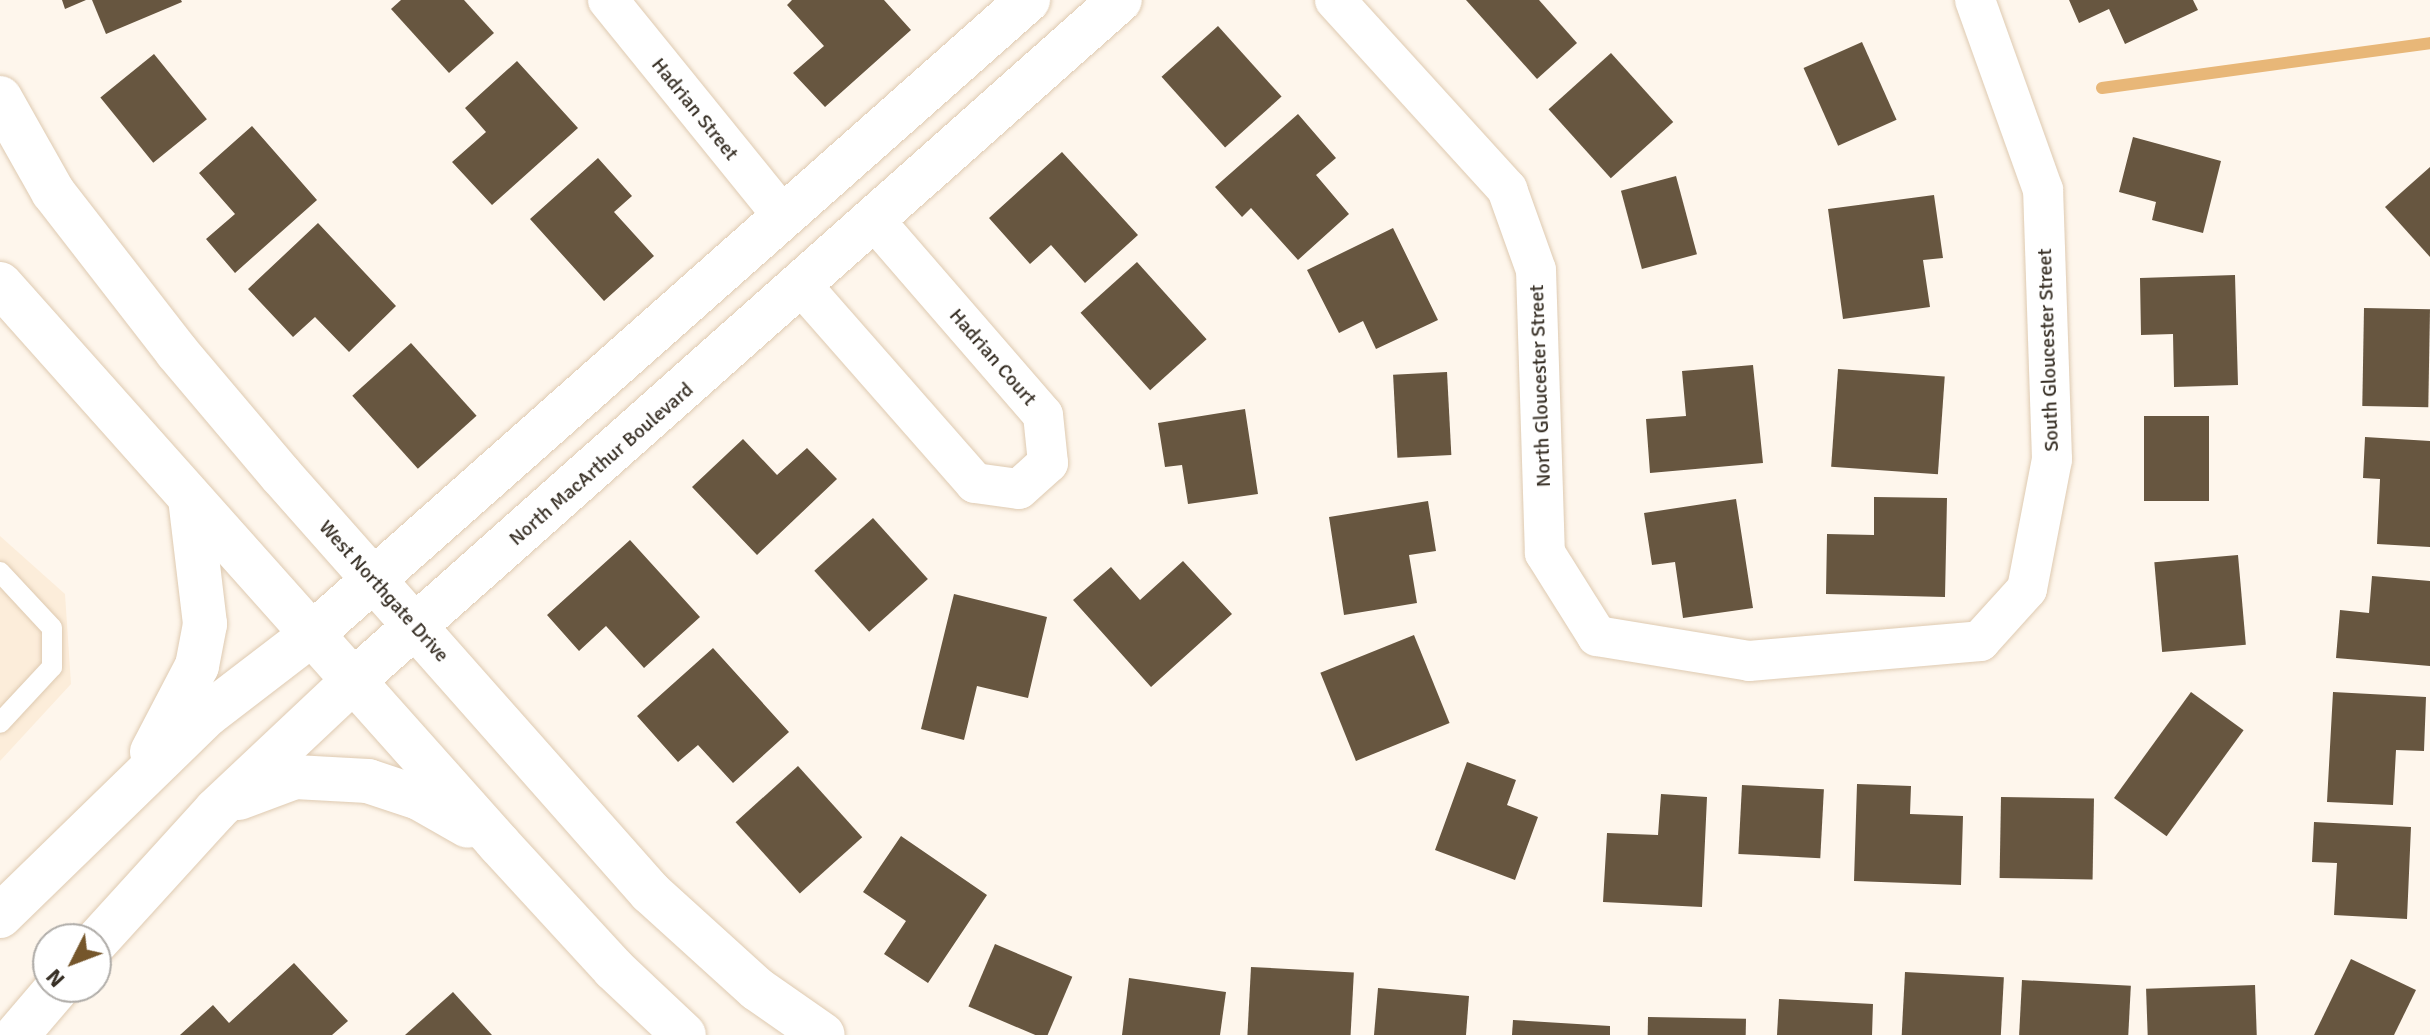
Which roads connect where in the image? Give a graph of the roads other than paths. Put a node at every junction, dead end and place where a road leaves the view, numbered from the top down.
1 (608, 0) edge
2 (1028, 0) edge
3 (1120, 0) edge
4 (1335, 0) edge
5 (1975, 0) edge
6 (0, 98) edge
7 (784, 217) junction
8 (874, 220) junction
9 (815, 275) junction
10 (0, 284) edge
11 (190, 499) junction
12 (0, 572) edge
13 (374, 578) junction
14 (417, 626) junction
15 (311, 635) junction
16 (1597, 636) joint
17 (352, 682) junction
18 (0, 723) edge
19 (137, 778) junction
20 (216, 810) junction
21 (500, 845) junction
22 (0, 916) edge
23 (112, 924) edge
24 (44, 1003) edge
25 (17, 1035) edge
26 (684, 1035) edge
27 (823, 1035) edge

1 - 7 street, Hadrian Street
2 - 7 main road
3 - 8 main road, North MacArthur Boulevard
4 - 16 street, North Gloucester Street
5 - 16 street, South Gloucester Street
6 - 13 main road, West Northgate Drive
7 - 9 main road
7 - 13 main road
8 - 9 main road, North MacArthur Boulevard
8 - 9 street, Hadrian Court
9 - 14 main road, North MacArthur Boulevard
10 - 11 main road
11 - 15 main road
11 - 19 main road
12 - 18 lane
13 - 14 main road, West Northgate Drive
13 - 15 main road
14 - 17 main road, North MacArthur Boulevard
14 - 27 main road, West Northgate Drive
15 - 17 main road
15 - 19 main road
17 - 20 main road, North MacArthur Boulevard
17 - 21 main road
19 - 22 main road
20 - 21 main road
20 - 23 main road, North MacArthur Boulevard
21 - 26 main road
24 - 25 main road

